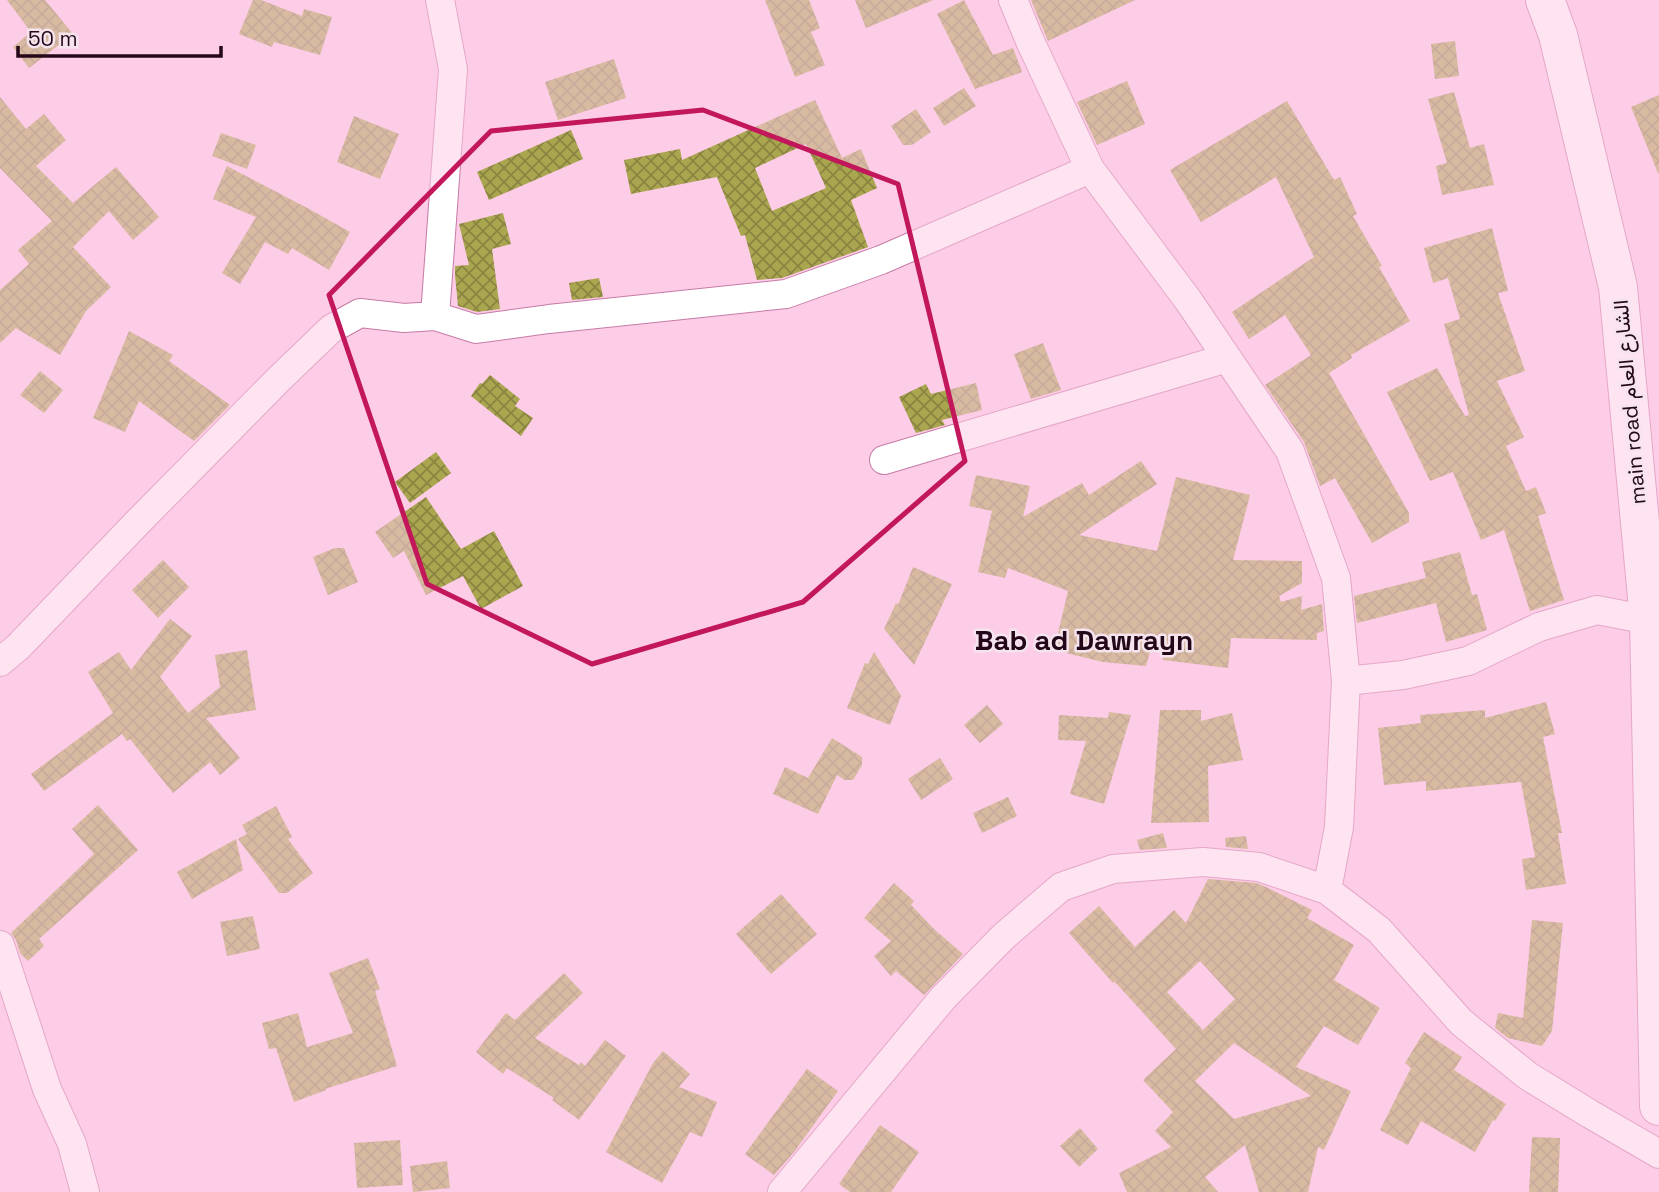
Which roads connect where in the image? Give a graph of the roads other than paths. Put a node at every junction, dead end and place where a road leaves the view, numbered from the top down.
1 (440, 0) edge
2 (1013, 0) edge
3 (1545, 0) edge
4 (1090, 169) junction
5 (435, 316) junction
6 (1227, 358) junction
7 (884, 460) dead end
8 (1654, 620) edge
9 (0, 662) edge
10 (1346, 681) junction
11 (1327, 890) junction
12 (0, 945) edge
13 (1659, 1107) edge
14 (1659, 1154) edge
15 (85, 1192) edge
16 (782, 1192) edge

1 - 5 street
2 - 4 street
3 - 8 main road, main road الشارع العام
4 - 5 street
4 - 6 street
5 - 9 street
6 - 7 street
6 - 10 street
8 - 10 street
8 - 13 main road, main road الشارع العام
10 - 11 street
11 - 14 street
11 - 16 street
12 - 15 street

